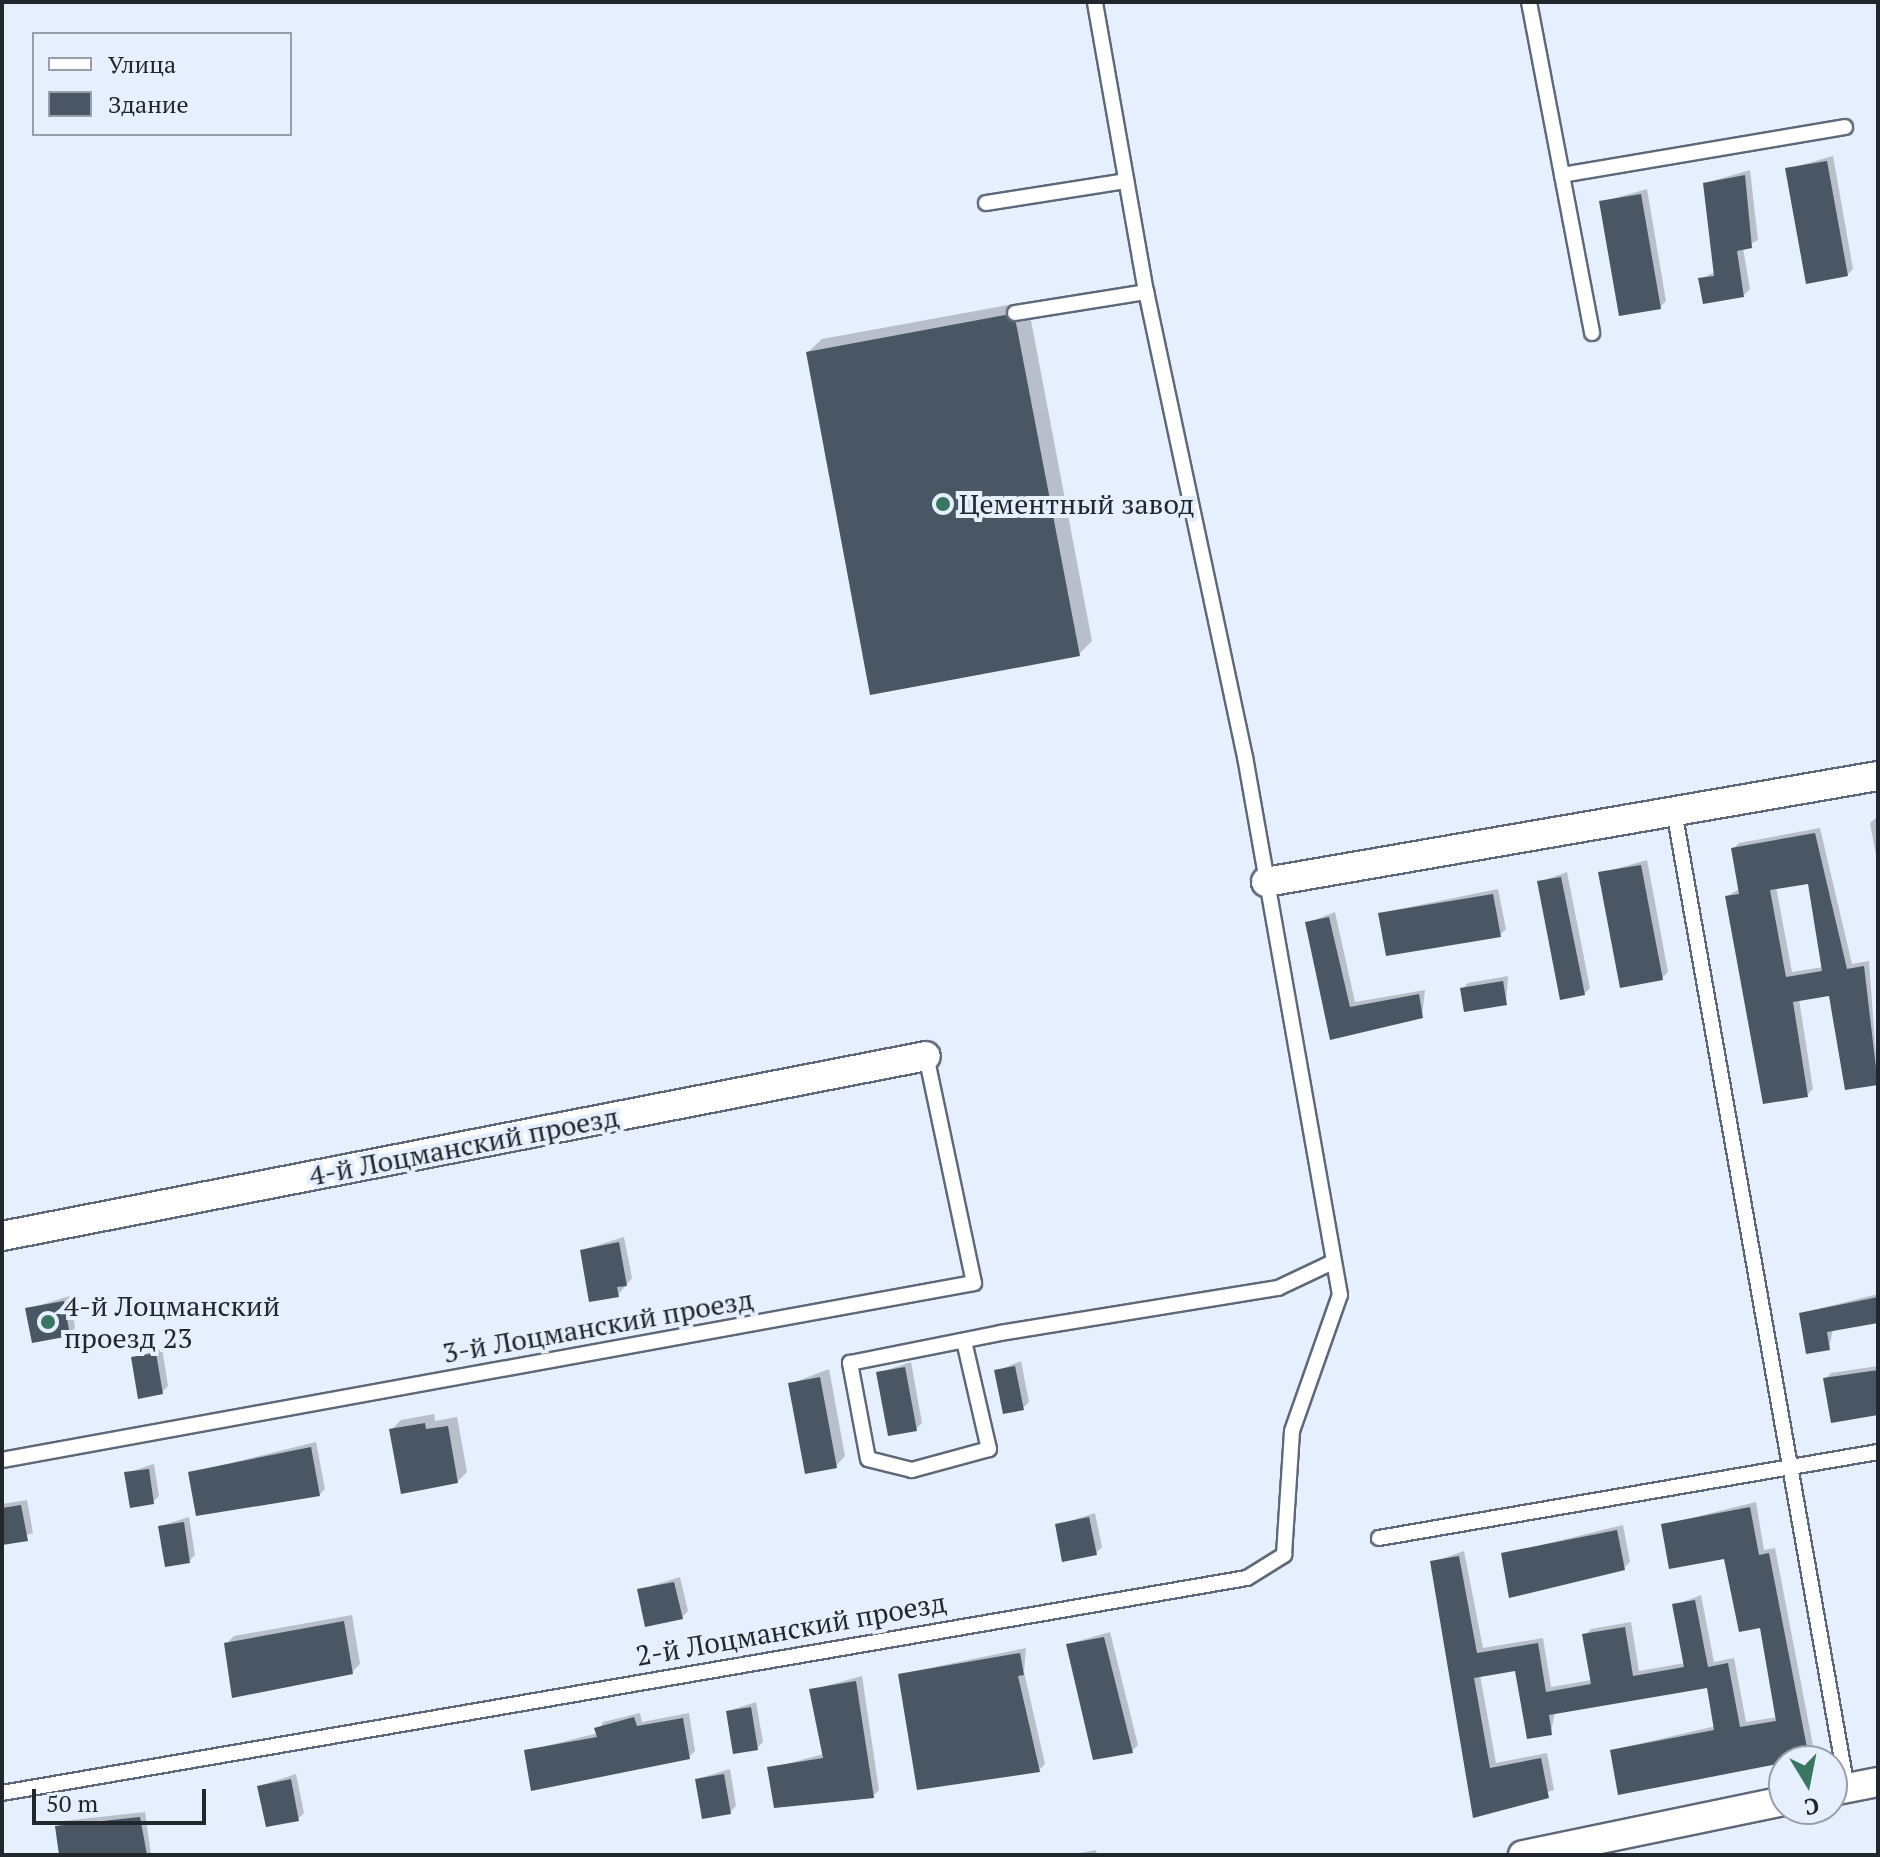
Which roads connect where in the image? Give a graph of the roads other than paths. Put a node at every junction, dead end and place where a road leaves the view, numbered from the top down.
1 (1095, 2) edge
2 (1529, 2) edge
3 (1845, 127) dead end
4 (1562, 175) junction
5 (1126, 181) junction
6 (986, 203) dead end
7 (1146, 292) junction
8 (1015, 313) dead end
9 (1592, 333) dead end
10 (1878, 776) edge
11 (1674, 811) junction
12 (1266, 882) junction
13 (926, 1056) joint
14 (2, 1236) edge
15 (1331, 1263) junction
16 (964, 1341) junction
17 (1878, 1452) edge
18 (2, 1460) edge
19 (1790, 1467) junction
20 (1379, 1538) dead end
21 (1833, 1745) edge
22 (1878, 1782) edge
23 (1848, 1788) edge
24 (2, 1793) edge
25 (1768, 1804) edge
26 (1523, 1855) edge

1 - 5 lane, 2-й Лоцманский проезд
2 - 4 lane
3 - 4 lane
4 - 9 lane
5 - 6 lane
5 - 7 lane, 2-й Лоцманский проезд
7 - 8 lane
7 - 12 lane, 2-й Лоцманский проезд
10 - 11 street
11 - 12 street
11 - 19 lane
12 - 15 lane, 2-й Лоцманский проезд
13 - 14 street, 4-й Лоцманский проезд
13 - 18 lane, 3-й Лоцманский проезд
15 - 16 lane
15 - 24 lane, 2-й Лоцманский проезд
16 - 16 lane
17 - 19 lane
19 - 20 lane
19 - 21 lane
22 - 23 street
25 - 26 street

